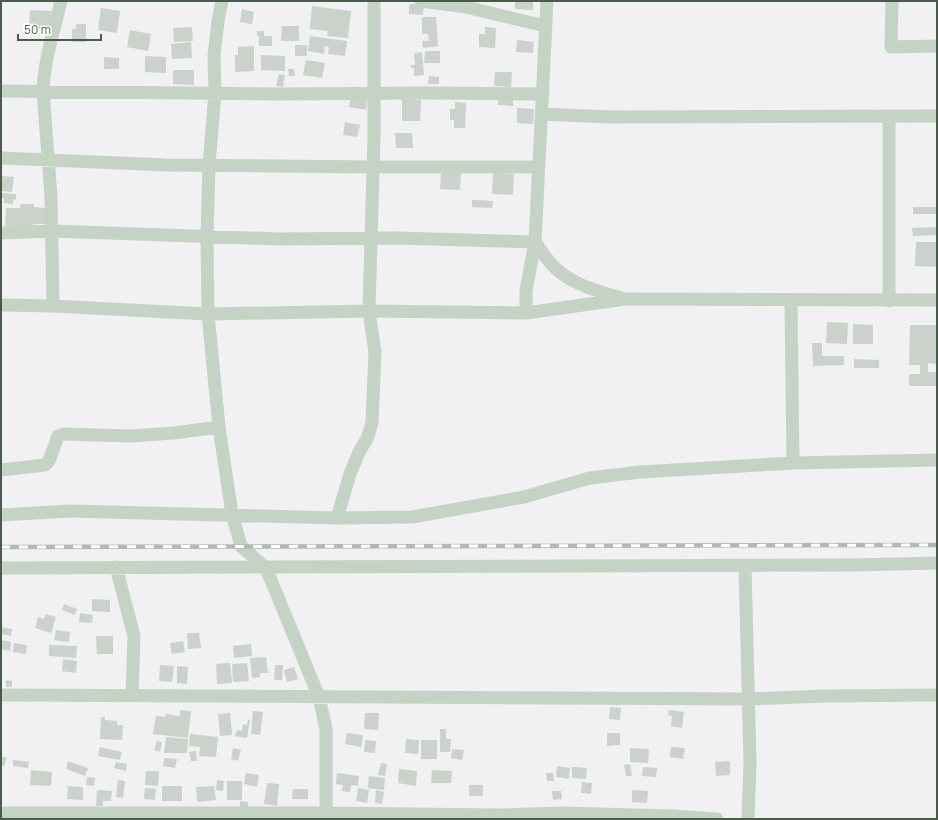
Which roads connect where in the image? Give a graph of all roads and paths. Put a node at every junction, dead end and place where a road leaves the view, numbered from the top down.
1 (61, 1) edge
2 (222, 1) edge
3 (374, 1) edge
4 (420, 1) edge
5 (547, 1) edge
6 (892, 1) edge
7 (545, 26) junction
8 (937, 46) edge
9 (1, 91) edge
10 (43, 91) junction
11 (215, 93) junction
12 (374, 93) junction
13 (543, 94) junction
14 (542, 114) junction
15 (888, 116) junction
16 (937, 116) edge
17 (1, 158) edge
18 (49, 159) junction
19 (209, 165) junction
20 (373, 167) junction
21 (538, 167) junction
22 (52, 230) junction
23 (1, 233) edge
24 (207, 237) junction
25 (371, 239) junction
26 (535, 242) junction
27 (625, 299) junction
28 (937, 300) edge
29 (791, 301) junction
30 (889, 301) junction
31 (1, 305) edge
32 (53, 306) junction
33 (369, 311) junction
34 (526, 313) junction
35 (208, 314) junction
36 (219, 427) junction
37 (937, 460) edge
38 (793, 463) junction
39 (1, 470) edge
40 (232, 514) junction
41 (1, 515) edge
42 (337, 518) junction
43 (937, 563) edge
44 (745, 566) junction
45 (116, 567) junction
46 (1, 568) edge
47 (266, 568) junction
48 (1, 695) edge
49 (937, 695) edge
50 (132, 696) junction
51 (319, 697) junction
52 (749, 699) junction
53 (1, 813) edge
54 (326, 816) edge
55 (717, 819) edge
56 (748, 819) edge

1 - 10 street
2 - 11 street
3 - 12 street
4 - 7 street
5 - 7 street
6 - 8 street
7 - 13 street
9 - 10 street
10 - 11 street
10 - 18 street
11 - 12 street
11 - 19 street
12 - 13 street
12 - 20 street
13 - 14 street
14 - 15 street
14 - 21 street
15 - 16 street
15 - 30 street
17 - 18 street
18 - 19 street
18 - 22 street
19 - 20 street
19 - 24 street
20 - 21 street
20 - 25 street
21 - 26 street
22 - 23 street
22 - 24 street
22 - 32 street
24 - 25 street
24 - 35 street
25 - 26 street
25 - 33 street
26 - 27 street
26 - 34 street
27 - 29 street
27 - 34 street
28 - 30 street
29 - 30 street
29 - 38 street
31 - 32 street
32 - 35 street
33 - 34 street
33 - 35 street
33 - 42 street
35 - 36 street
36 - 39 street
36 - 40 street
37 - 38 street
38 - 42 street
40 - 41 street
40 - 42 street
40 - 47 street
43 - 44 street
44 - 47 street
44 - 52 street
45 - 46 street
45 - 47 street
45 - 50 street
47 - 51 street
48 - 50 street
49 - 52 street
50 - 51 street
51 - 52 street
51 - 54 street
52 - 56 street
53 - 54 street
54 - 55 street

